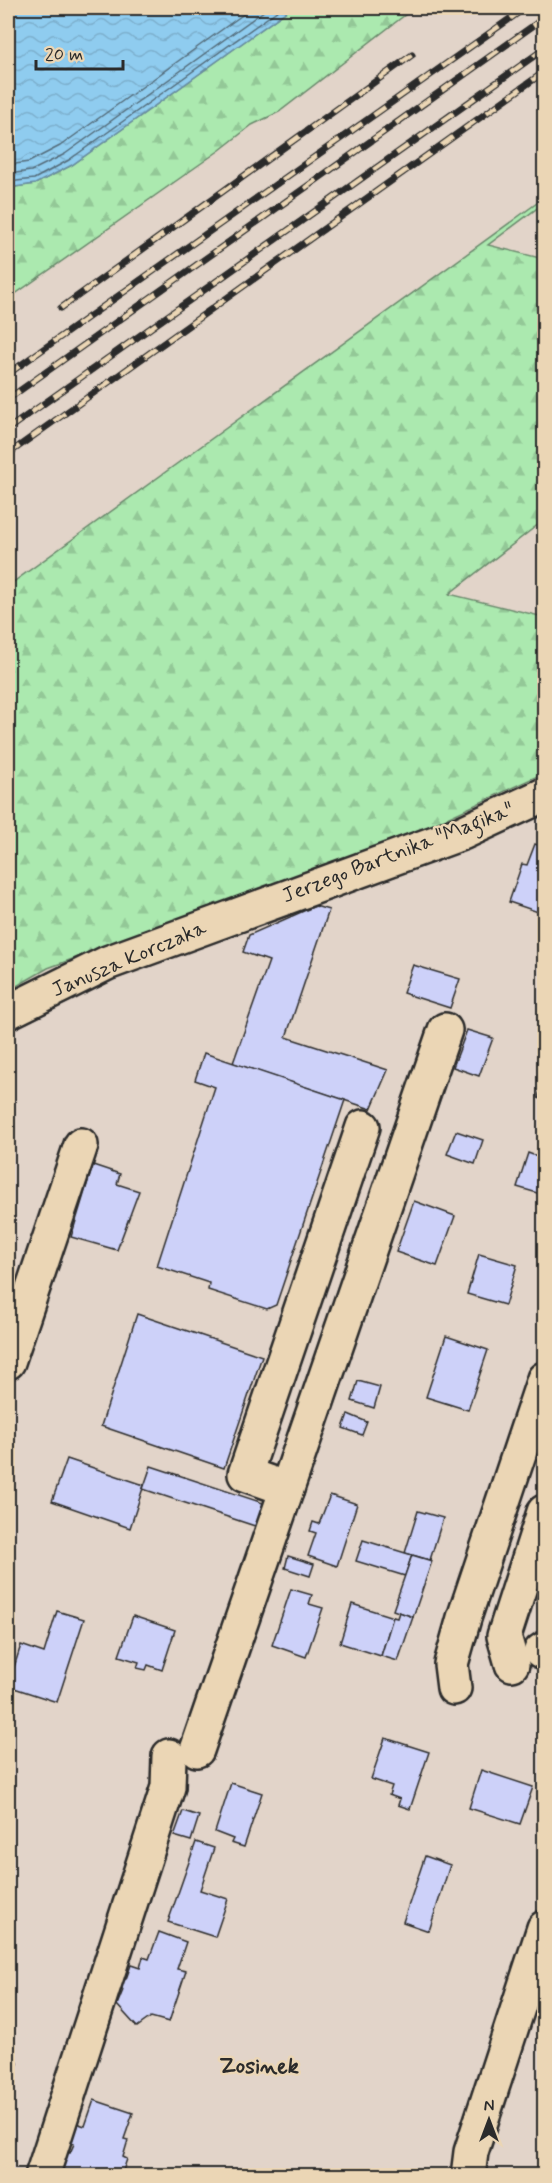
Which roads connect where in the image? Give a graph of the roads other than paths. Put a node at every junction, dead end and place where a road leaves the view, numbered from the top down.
1 (544, 795) edge
2 (251, 909) joint
3 (8, 1012) edge
4 (445, 1030) dead end
5 (363, 1127) dead end
6 (81, 1145) dead end
7 (8, 1362) edge
8 (544, 1379) edge
9 (287, 1489) junction
10 (544, 1512) edge
11 (533, 1655) edge
12 (454, 1688) dead end
13 (544, 1928) edge
14 (42, 2175) edge
15 (468, 2175) edge

1 - 2 street, Jerzego Bartnika "Magika"
2 - 3 street, Janusza Korczaka
4 - 9 street
5 - 9 street
6 - 7 street
8 - 12 street
9 - 14 street
10 - 11 street
13 - 15 street

